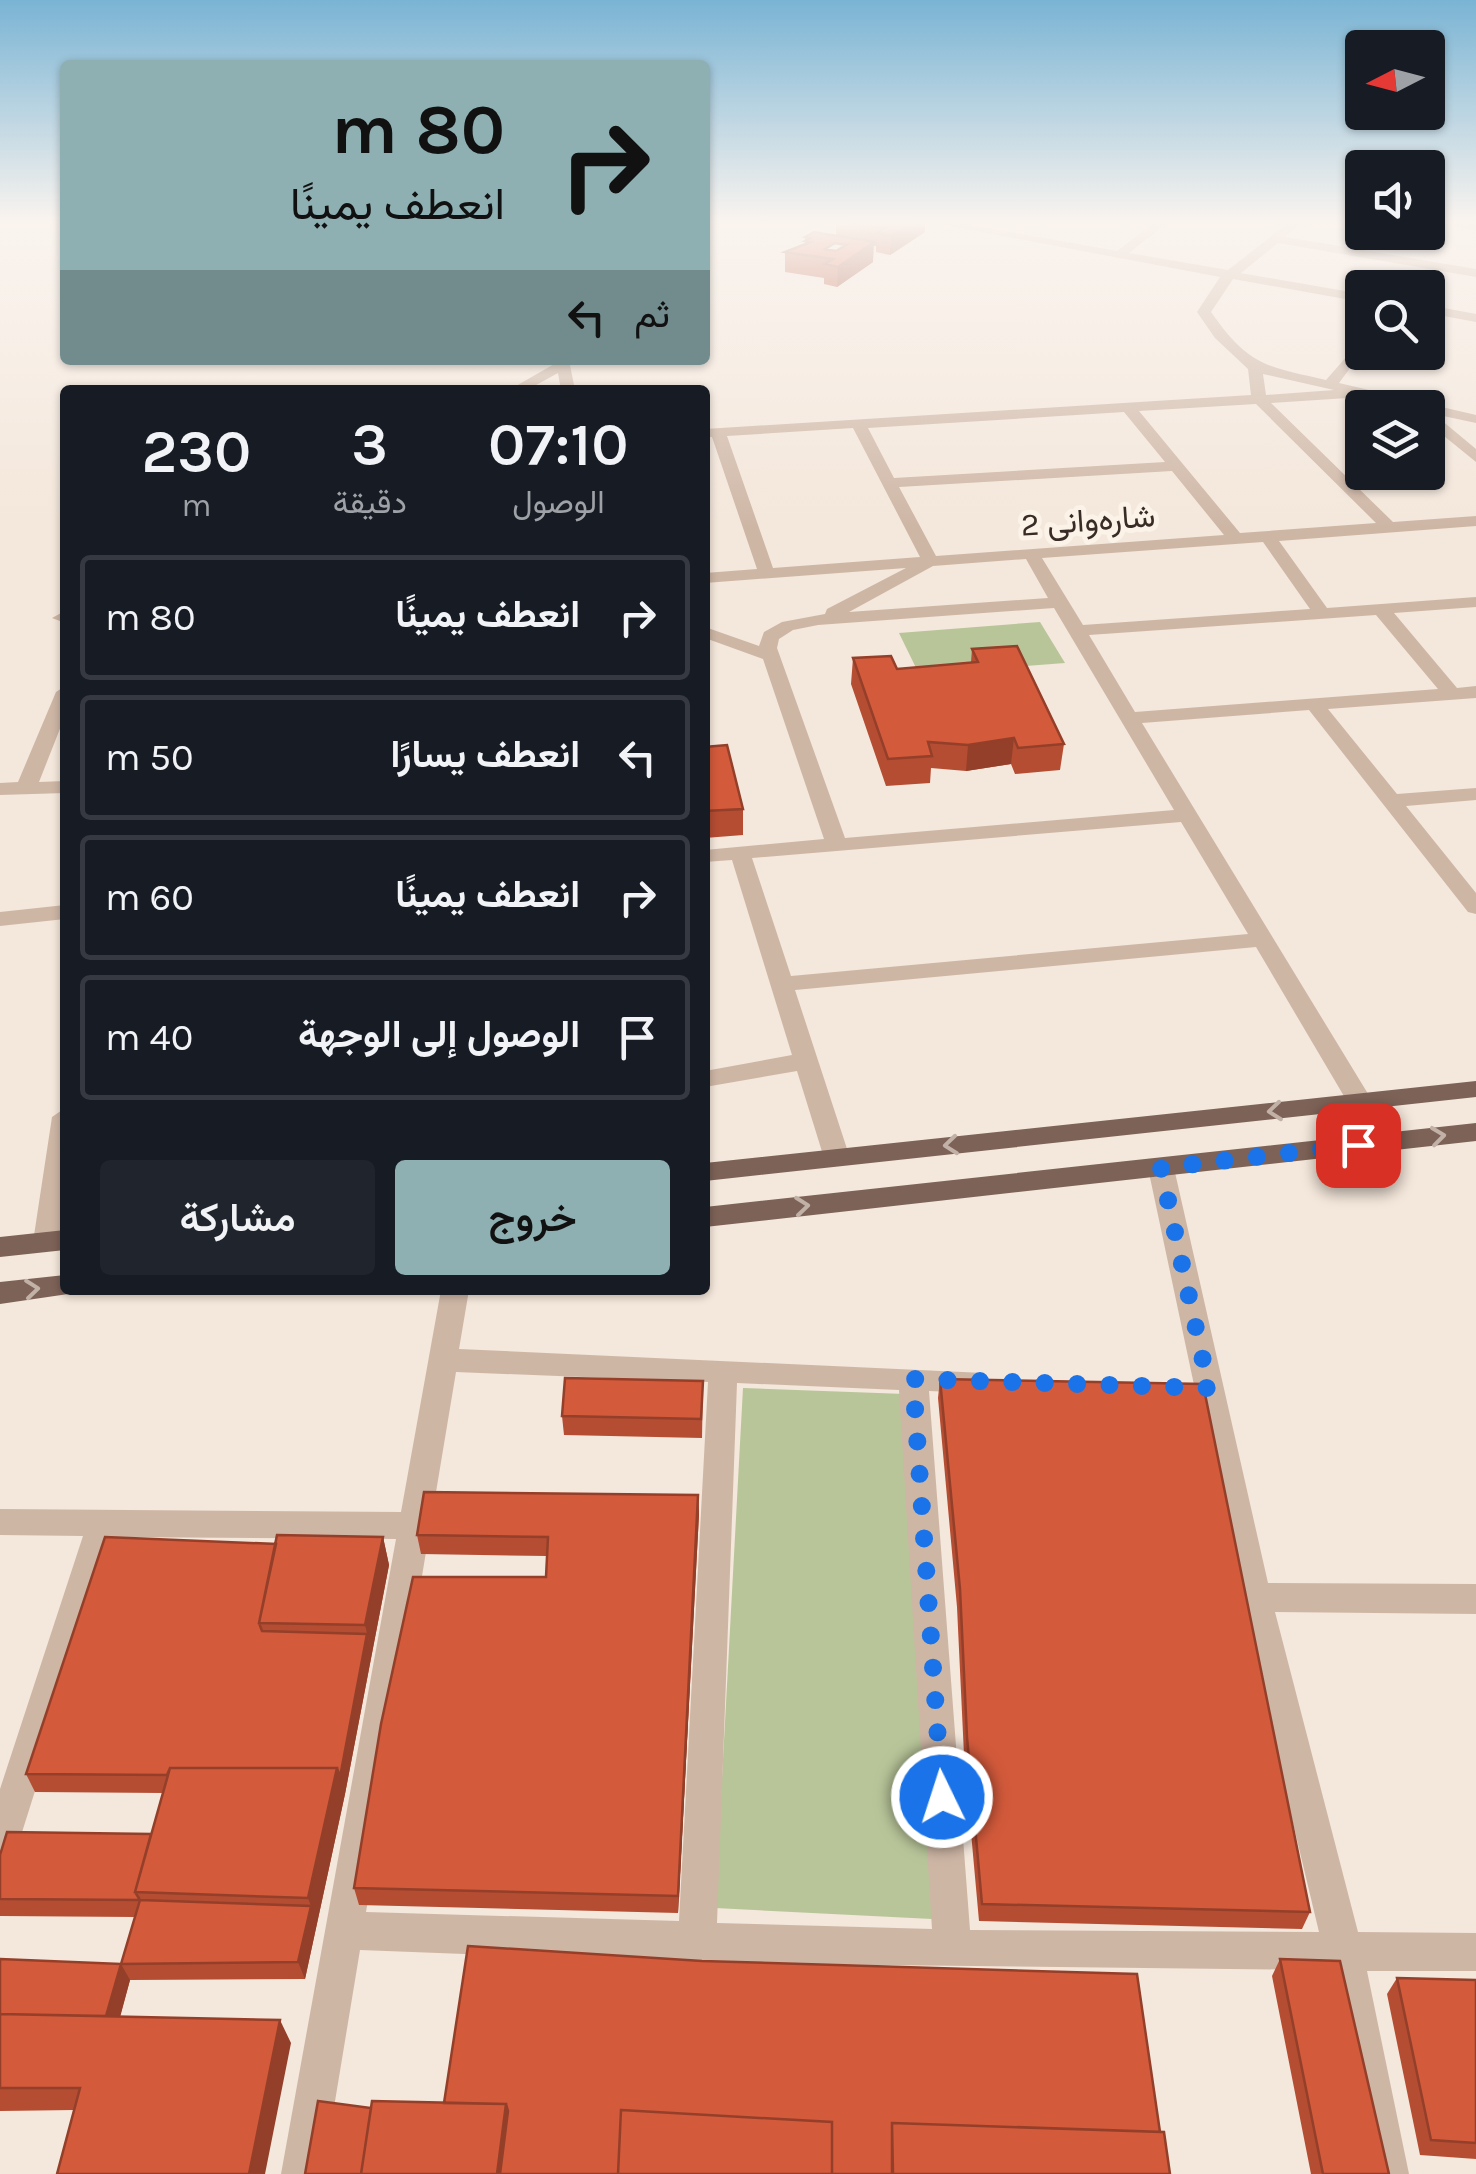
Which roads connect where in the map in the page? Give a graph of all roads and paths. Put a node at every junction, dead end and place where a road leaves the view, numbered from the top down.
1 (1213, 325) edge
2 (558, 365) edge
3 (1345, 365) edge
4 (1255, 368) junction
5 (524, 385) edge
6 (1330, 385) junction
7 (1351, 390) edge
8 (1345, 394) edge
9 (1259, 399) junction
10 (1128, 406) junction
11 (1445, 410) edge
12 (1473, 413) edge
13 (858, 423) junction
14 (1445, 431) edge
15 (712, 433) edge
16 (1476, 458) edge
17 (1176, 466) junction
18 (889, 483) junction
19 (1476, 521) edge
20 (1388, 527) junction
21 (1267, 536) junction
22 (1236, 539) junction
23 (1031, 554) junction
24 (930, 562) junction
25 (767, 574) junction
26 (710, 578) edge
27 (1059, 602) junction
28 (1476, 602) edge
29 (1381, 609) junction
30 (1322, 613) junction
31 (818, 620) junction
32 (1076, 631) junction
33 (710, 634) edge
34 (771, 656) junction
35 (1476, 692) edge
36 (1452, 694) junction
37 (60, 704) edge
38 (1314, 704) junction
39 (1128, 718) junction
40 (60, 787) edge
41 (26, 788) junction
42 (0, 789) edge
43 (1476, 794) edge
44 (1393, 801) junction
45 (1187, 815) junction
46 (837, 845) junction
47 (740, 854) junction
48 (710, 856) edge
49 (1476, 907) edge
50 (60, 913) edge
51 (0, 919) edge
52 (1262, 940) junction
53 (781, 984) junction
54 (806, 1061) junction
55 (710, 1078) edge
56 (1476, 1089) edge
57 (1360, 1102) junction
58 (1476, 1132) edge
59 (837, 1158) junction
60 (1161, 1168) junction
61 (710, 1171) edge
62 (60, 1186) edge
63 (710, 1216) edge
64 (56, 1241) edge
65 (0, 1247) edge
66 (60, 1287) edge
67 (0, 1293) edge
68 (454, 1295) edge
69 (444, 1360) junction
70 (724, 1370) junction
71 (913, 1379) junction
72 (1012, 1382) edge
73 (1170, 1387) edge
74 (1209, 1388) junction
75 (0, 1522) edge
76 (103, 1524) junction
77 (413, 1526) junction
78 (1256, 1597) junction
79 (1476, 1600) edge
80 (0, 1845) edge
81 (344, 1930) junction
82 (697, 1944) junction
83 (952, 1949) junction
84 (1476, 1952) edge
85 (1344, 1954) junction
86 (302, 2174) edge
87 (1388, 2174) edge

1 - 4 street
2 - 5 street
3 - 6 street
4 - 6 street
4 - 9 street
6 - 7 street
8 - 9 street
9 - 10 street
9 - 20 street
10 - 13 street
10 - 17 street
11 - 12 street
13 - 15 street
13 - 18 street
14 - 16 street
15 - 25 street
17 - 18 street
17 - 22 street
18 - 24 street
19 - 20 street, شارەوانی 2
20 - 21 street, شارەوانی 2
21 - 22 street, شارەوانی 2
21 - 30 street
22 - 23 street, شارەوانی 2
23 - 24 street, شارەوانی 2
23 - 27 street
24 - 25 street, شارەوانی 2
24 - 31 street
25 - 26 street, شارەوانی 2
27 - 31 street
27 - 32 street
28 - 29 street
29 - 30 street
29 - 36 street
30 - 32 street
31 - 34 street
32 - 39 street
33 - 34 street
34 - 46 street
35 - 36 street
36 - 38 street
37 - 41 street
38 - 39 street
38 - 44 street
39 - 45 street
40 - 41 street
41 - 42 street
43 - 44 street
44 - 49 street
45 - 46 street
45 - 52 street
46 - 47 street
47 - 48 street
47 - 53 street
50 - 51 street
52 - 53 street
52 - 57 street
53 - 54 street
54 - 55 street
54 - 59 street
56 - 57 main road
57 -> 59 main road
60 -> 58 main road
59 - 61 main road
63 -> 60 main road
60 - 74 street
62 - 64 street
64 - 65 main road
67 -> 66 main road
68 - 69 street
69 - 70 street
69 - 77 street
70 - 71 street
70 - 82 street
71 - 72 street
71 - 83 street
73 - 74 street
74 - 78 street
75 - 76 street
76 - 77 street
76 - 80 street
77 - 81 street
78 - 79 street
78 - 85 street
81 - 82 street
81 - 86 street
82 - 83 street
83 - 85 street
84 - 85 street
85 - 87 street

